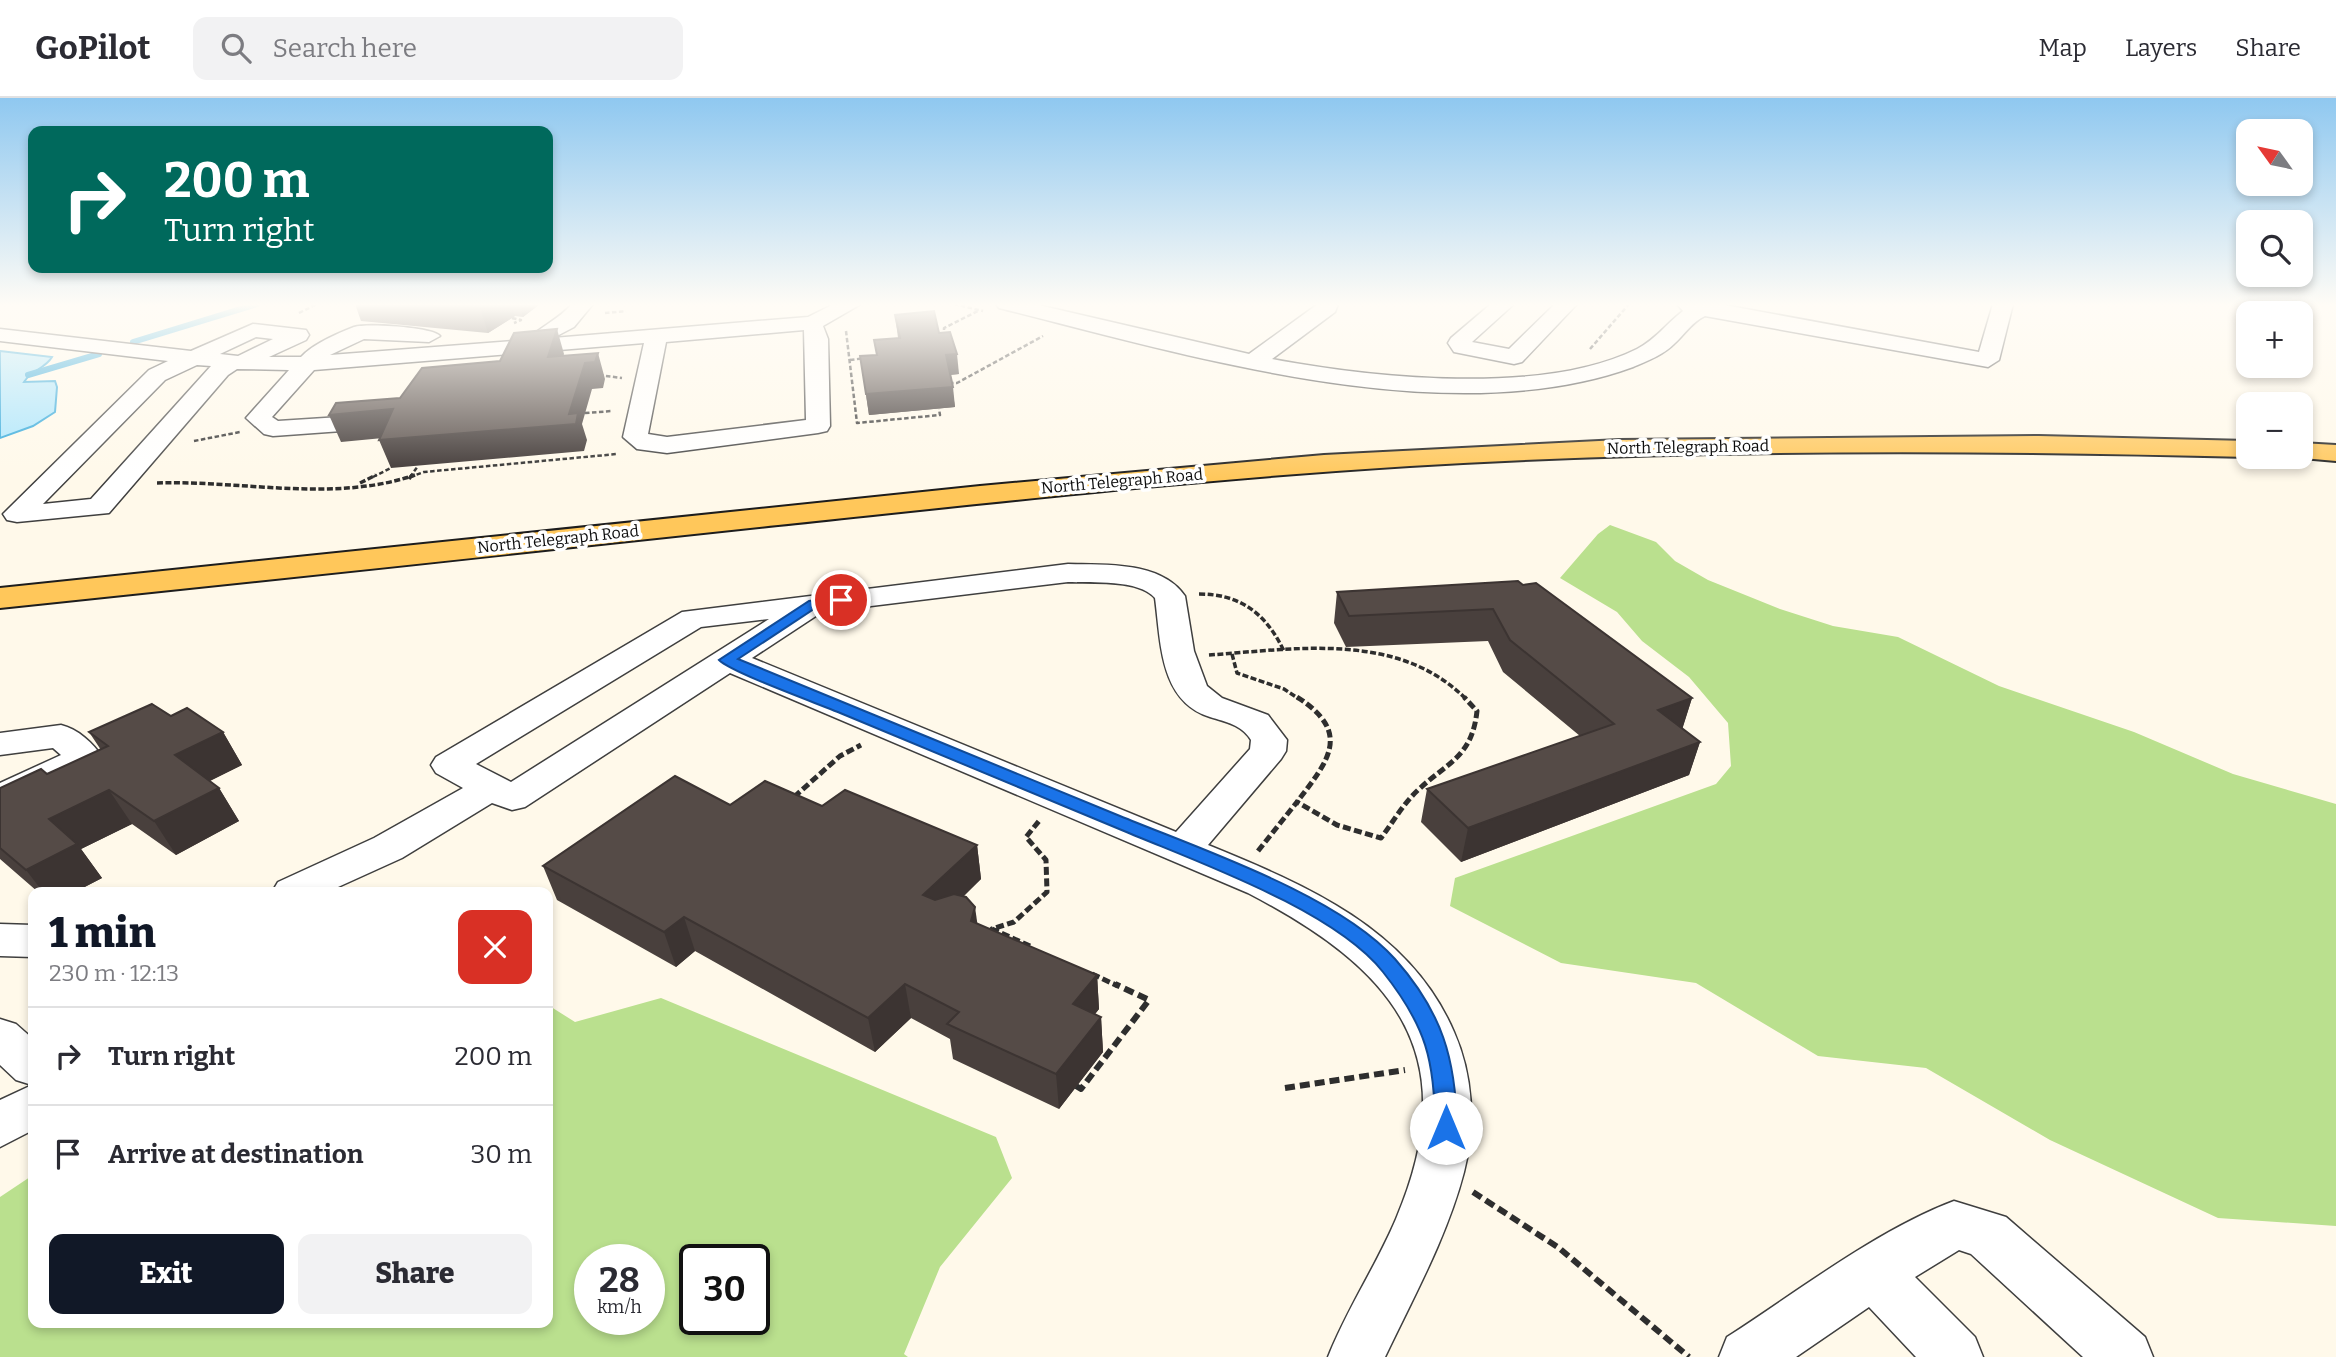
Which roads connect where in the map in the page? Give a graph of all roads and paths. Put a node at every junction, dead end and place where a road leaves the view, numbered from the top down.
1 (182, 363) edge
2 (235, 363) edge
3 (263, 363) edge
4 (322, 363) edge
5 (429, 363) edge
6 (641, 363) edge
7 (647, 363) edge
8 (815, 363) edge
9 (850, 363) edge
10 (993, 363) edge
11 (1268, 363) edge
12 (1620, 363) edge
13 (306, 364) junction
14 (591, 376) edge
15 (949, 383) edge
16 (285, 387) junction
17 (398, 405) edge
18 (939, 409) edge
19 (617, 411) dead end
20 (585, 413) dead end
21 (268, 425) junction
22 (620, 443) dead end
23 (154, 445) junction
24 (2236, 449) edge
25 (2313, 452) edge
26 (2336, 453) edge
27 (418, 466) edge
28 (391, 468) edge
29 (409, 480) junction
30 (356, 485) junction
31 (118, 486) junction
32 (1170, 596) junction
33 (0, 598) edge
34 (814, 604) junction
35 (1284, 650) junction
36 (1181, 657) junction
37 (727, 660) junction
38 (867, 742) dead end
39 (0, 744) edge
40 (492, 787) junction
41 (0, 798) edge
42 (792, 799) edge
43 (1046, 813) dead end
44 (1183, 849) junction
45 (1241, 873) junction
46 (296, 887) edge
47 (992, 929) junction
48 (981, 930) edge
49 (0, 940) edge
50 (28, 941) edge
51 (1040, 951) edge
52 (1088, 973) edge
53 (0, 1037) edge
54 (28, 1062) edge
55 (1412, 1069) dead end
56 (1076, 1086) dead end
57 (1285, 1088) dead end
58 (28, 1108) edge
59 (0, 1126) edge
60 (1438, 1172) junction
61 (1873, 1273) junction
62 (1768, 1351) edge
63 (1356, 1357) edge
64 (1689, 1357) edge
65 (1955, 1357) edge
66 (2125, 1357) edge

1 - 31 street
2 - 23 street
3 - 13 street
4 - 13 street
5 - 16 street
6 - 14 path
7 - 8 street
9 - 18 path
10 - 15 path
11 - 12 street
13 - 16 street
16 - 21 street
17 - 21 street
19 - 20 path
21 - 23 path
22 - 29 path
23 - 31 street
24 - 33 main road, North Telegraph Road
25 - 26 main road
27 - 29 path
28 - 30 path
29 - 30 path
30 - 31 path
32 - 34 street
32 - 35 path
32 - 36 street
34 - 37 street
34 - 40 street
35 - 36 path
35 - 45 path
36 - 44 street
37 - 40 street
37 - 44 street
38 - 42 path
39 - 41 street
40 - 46 street
43 - 47 path
44 - 45 street
45 - 60 street
47 - 48 path
47 - 51 path
49 - 50 street
52 - 56 path
53 - 54 street
55 - 57 path
58 - 59 street
60 - 63 street
60 - 64 path
61 - 62 street
61 - 65 street
61 - 66 street

